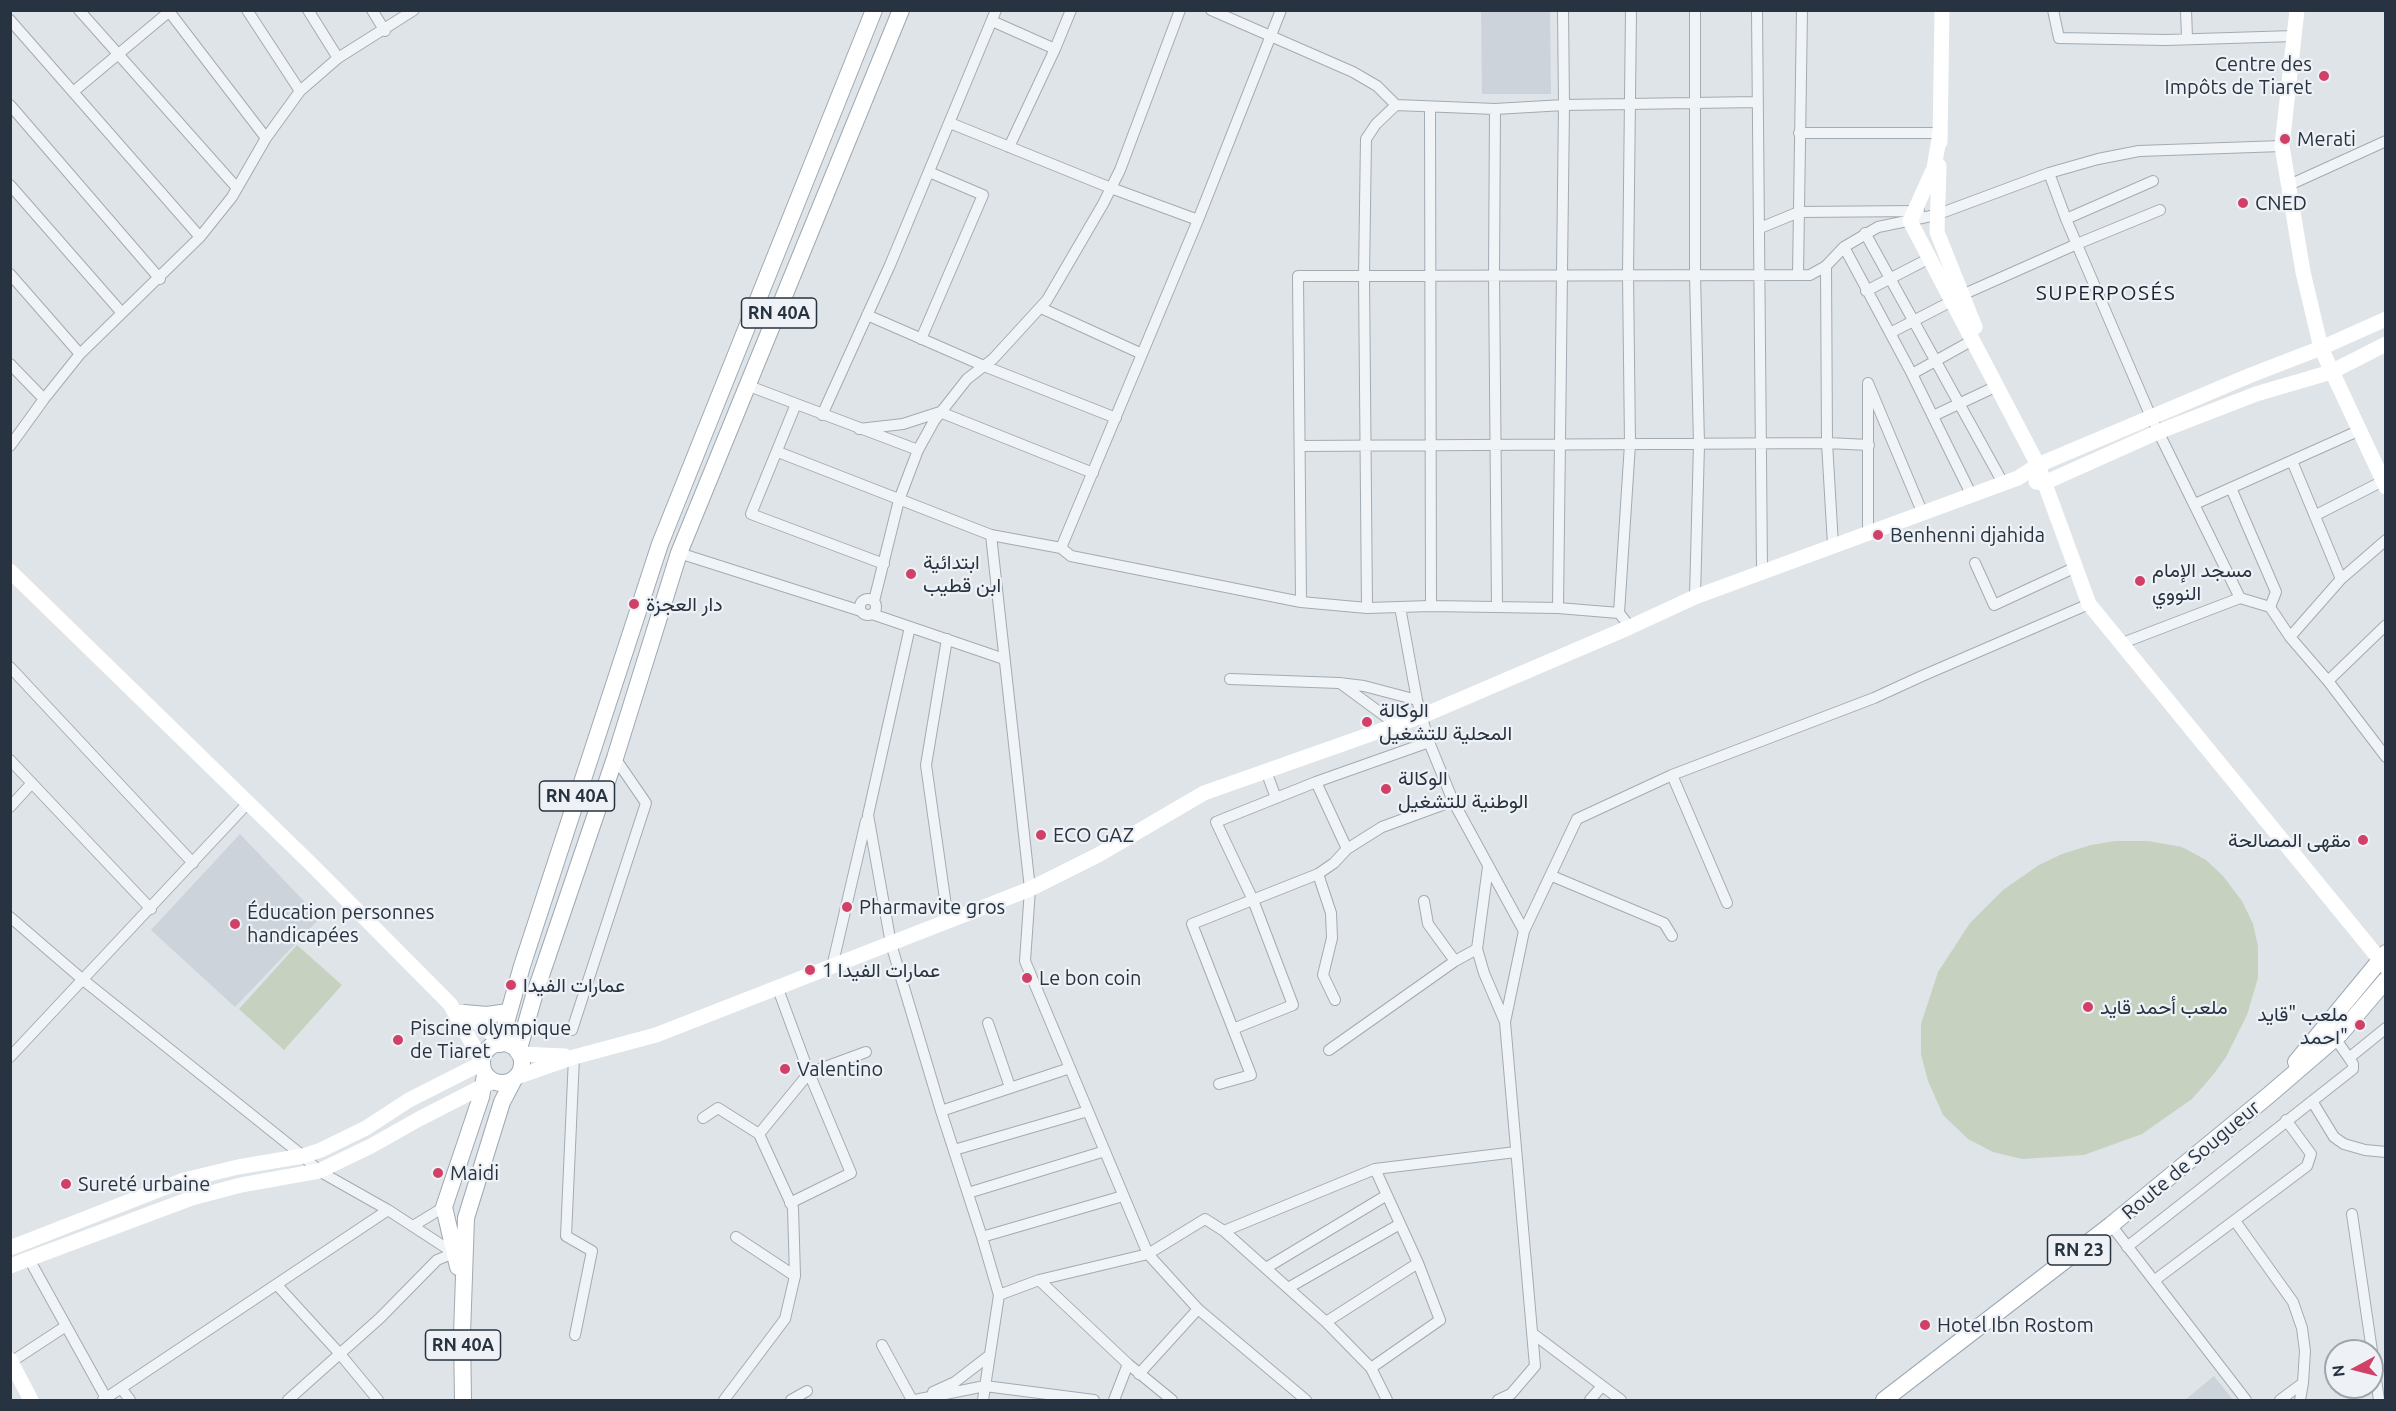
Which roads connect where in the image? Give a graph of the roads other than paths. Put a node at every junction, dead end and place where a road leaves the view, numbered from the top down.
1 (79, 10) edge
2 (247, 10) edge
3 (308, 10) edge
4 (372, 10) edge
5 (414, 10) edge
6 (874, 10) edge
7 (901, 10) edge
8 (1071, 10) edge
9 (1180, 10) edge
10 (1211, 10) edge
11 (1281, 10) edge
12 (1563, 10) edge
13 (1631, 10) edge
14 (1695, 10) edge
15 (1757, 10) edge
16 (1802, 10) edge
17 (1942, 10) edge
18 (2054, 10) edge
19 (2186, 10) edge
20 (2297, 10) edge
21 (169, 11) edge
22 (994, 16) edge
23 (10, 20) edge
24 (385, 31) junction
25 (1272, 36) junction
26 (2294, 36) junction
27 (2187, 38) junction
28 (1055, 49) junction
29 (117, 54) junction
30 (338, 58) junction
31 (300, 91) junction
32 (73, 92) junction
33 (1758, 102) junction
34 (1630, 103) junction
35 (1695, 104) junction
36 (10, 105) edge
37 (1396, 105) junction
38 (1564, 105) junction
39 (1430, 108) junction
40 (1494, 109) junction
41 (950, 123) junction
42 (1799, 133) junction
43 (1940, 134) junction
44 (266, 138) junction
45 (2385, 141) edge
46 (2282, 146) junction
47 (1009, 147) junction
48 (929, 172) junction
49 (2049, 173) junction
50 (2153, 180) dead end
51 (10, 185) edge
52 (2287, 186) junction
53 (237, 188) junction
54 (1111, 188) junction
55 (2160, 210) dead end
56 (1799, 212) junction
57 (1936, 215) junction
58 (1912, 216) junction
59 (2066, 219) junction
60 (1198, 220) junction
61 (1760, 228) junction
62 (1865, 233) junction
63 (200, 237) junction
64 (2077, 243) junction
65 (1844, 247) junction
66 (1928, 258) junction
67 (1826, 266) junction
68 (10, 274) edge
69 (1628, 275) junction
70 (1695, 275) junction
71 (1761, 275) junction
72 (1798, 275) junction
73 (1364, 276) junction
74 (1429, 276) junction
75 (1494, 276) junction
76 (1562, 276) junction
77 (1890, 278) junction
78 (160, 279) junction
79 (1866, 291) junction
80 (1957, 298) junction
81 (1041, 308) junction
82 (123, 314) junction
83 (867, 315) junction
84 (2385, 319) edge
85 (1914, 320) junction
86 (1890, 333) junction
87 (921, 339) junction
88 (1973, 340) junction
89 (2385, 344) edge
90 (2321, 348) junction
91 (80, 354) junction
92 (1142, 354) junction
93 (1936, 361) junction
94 (10, 364) edge
95 (984, 366) junction
96 (2331, 372) junction
97 (1912, 374) junction
98 (749, 386) junction
99 (1997, 386) junction
100 (44, 399) junction
101 (796, 404) junction
102 (1959, 404) junction
103 (940, 412) junction
104 (822, 415) junction
105 (1933, 416) junction
106 (2151, 417) junction
107 (1116, 418) junction
108 (859, 429) junction
109 (2358, 431) junction
110 (2158, 432) junction
111 (1760, 443) junction
112 (1827, 443) junction
113 (1630, 444) junction
114 (1698, 444) junction
115 (1495, 445) junction
116 (1559, 445) junction
117 (1869, 445) junction
118 (10, 446) edge
119 (1300, 446) junction
120 (1366, 446) junction
121 (1431, 446) junction
122 (918, 450) junction
123 (777, 452) junction
124 (2292, 461) junction
125 (2038, 465) junction
126 (1093, 473) junction
127 (2018, 478) junction
128 (2003, 483) junction
129 (2044, 483) junction
130 (2384, 484) edge
131 (2231, 488) junction
132 (1972, 496) junction
133 (899, 500) junction
134 (2195, 504) junction
135 (1923, 514) junction
136 (2316, 515) junction
137 (1868, 533) junction
138 (991, 535) junction
139 (2385, 540) edge
140 (1833, 545) junction
141 (1061, 548) junction
142 (680, 553) junction
143 (1975, 563) dead end
144 (884, 564) junction
145 (2076, 567) junction
146 (1762, 571) junction
147 (10, 572) edge
148 (2341, 579) junction
149 (1695, 597) junction
150 (2240, 598) junction
151 (1301, 602) junction
152 (2089, 603) junction
153 (1431, 606) junction
154 (1497, 606) junction
155 (1400, 607) junction
156 (2270, 607) junction
157 (1367, 608) junction
158 (1558, 608) junction
159 (867, 613) junction
160 (1619, 613) junction
161 (2385, 625) edge
162 (910, 627) junction
163 (1630, 627) junction
164 (2290, 638) junction
165 (947, 639) junction
166 (2120, 644) junction
167 (1004, 659) junction
168 (10, 667) edge
169 (1230, 679) dead end
170 (2328, 681) junction
171 (1340, 683) junction
172 (1417, 700) junction
173 (1422, 716) junction
174 (1397, 725) junction
175 (1430, 742) junction
176 (2385, 757) edge
177 (615, 758) junction
178 (10, 760) edge
179 (1266, 771) junction
180 (1672, 775) junction
181 (1316, 782) junction
182 (32, 783) junction
183 (1276, 798) junction
184 (1453, 801) junction
185 (248, 803) junction
186 (10, 807) edge
187 (868, 815) junction
188 (1347, 849) junction
189 (193, 863) junction
190 (1488, 867) junction
191 (1318, 874) junction
192 (1552, 876) junction
193 (1030, 889) junction
194 (1252, 900) junction
195 (1424, 901) dead end
196 (1727, 903) dead end
197 (151, 909) junction
198 (10, 917) edge
199 (948, 920) junction
200 (1524, 932) junction
201 (1672, 936) dead end
202 (891, 944) junction
203 (1477, 949) junction
204 (2383, 960) edge
205 (1455, 961) junction
206 (832, 967) junction
207 (82, 979) junction
208 (2385, 980) edge
209 (778, 988) junction
210 (1335, 1000) dead end
211 (450, 1004) junction
212 (508, 1012) junction
213 (464, 1013) junction
214 (1505, 1022) junction
215 (988, 1023) dead end
216 (2385, 1028) edge
217 (1233, 1029) junction
218 (572, 1030) dead end
219 (2335, 1038) junction
220 (499, 1044) junction
221 (1329, 1050) dead end
222 (866, 1052) dead end
223 (518, 1053) junction
224 (10, 1057) edge
225 (574, 1057) junction
226 (2349, 1058) junction
227 (1070, 1068) junction
228 (485, 1073) junction
229 (808, 1073) junction
230 (515, 1078) junction
231 (1219, 1084) dead end
232 (1010, 1088) junction
233 (2269, 1095) junction
234 (2312, 1101) junction
235 (940, 1111) junction
236 (1088, 1111) junction
237 (703, 1118) dead end
238 (2286, 1120) junction
239 (759, 1134) junction
240 (954, 1150) junction
241 (1105, 1151) junction
242 (1516, 1152) junction
243 (2385, 1152) edge
244 (303, 1156) junction
245 (1375, 1169) junction
246 (319, 1171) junction
247 (968, 1193) junction
248 (1387, 1195) junction
249 (1124, 1196) junction
250 (790, 1203) junction
251 (444, 1207) junction
252 (388, 1210) junction
253 (2352, 1214) dead end
254 (2235, 1221) junction
255 (1400, 1224) junction
256 (2112, 1225) junction
257 (413, 1226) junction
258 (1224, 1231) junction
259 (736, 1237) dead end
260 (982, 1237) junction
261 (2127, 1247) junction
262 (10, 1248) edge
263 (454, 1253) junction
264 (1148, 1254) junction
265 (28, 1259) junction
266 (1418, 1263) junction
267 (10, 1266) edge
268 (1266, 1268) junction
269 (795, 1276) junction
270 (1039, 1280) junction
271 (2155, 1280) junction
272 (277, 1285) junction
273 (463, 1288) junction
274 (1288, 1288) junction
275 (999, 1295) junction
276 (1198, 1309) junction
277 (1326, 1322) junction
278 (66, 1326) junction
279 (1532, 1333) junction
280 (575, 1335) dead end
281 (2370, 1339) edge
282 (882, 1345) dead end
283 (340, 1354) junction
284 (990, 1355) junction
285 (11, 1361) edge
286 (1128, 1364) junction
287 (1371, 1368) junction
288 (1140, 1374) junction
289 (2303, 1383) junction
290 (985, 1386) junction
291 (1602, 1386) junction
292 (121, 1388) junction
293 (807, 1391) dead end
294 (1033, 1397) edge
295 (105, 1399) edge
296 (31, 1401) edge
297 (130, 1401) edge
298 (288, 1401) edge
299 (378, 1401) edge
300 (464, 1401) edge
301 (724, 1401) edge
302 (791, 1401) edge
303 (914, 1401) edge
304 (982, 1401) edge
305 (1094, 1401) edge
306 (1114, 1401) edge
307 (1172, 1401) edge
308 (1306, 1401) edge
309 (1387, 1401) edge
310 (1498, 1401) edge
311 (1590, 1401) edge
312 (1621, 1401) edge
313 (1884, 1401) edge
314 (2246, 1401) edge
315 (2280, 1401) edge
316 (2300, 1401) edge

1 - 29 street
2 - 31 street
3 - 30 street
4 - 24 street
5 - 24 street
6 - 212 main road, RN 40A
7 - 98 main road, RN 40A
8 - 28 street
9 - 54 street
10 - 25 street
11 - 25 street
12 - 38 street
13 - 34 street
14 - 35 street
15 - 33 street
16 - 42 street
17 - 43 main road
18 - 27 street
19 - 27 street
20 - 26 main road
21 - 29 street
21 - 44 street
22 - 28 street
22 - 41 street
23 - 32 street
24 - 30 street
25 - 37 street
25 - 60 street
26 - 27 street
26 - 46 main road
28 - 47 street
29 - 32 street
29 - 53 street
30 - 31 street
31 - 44 street
32 - 63 street
33 - 35 street
33 - 61 street
34 - 35 street
34 - 38 street
34 - 69 street
35 - 70 street
36 - 78 street
37 - 39 street
37 - 73 street
38 - 40 street
38 - 76 street
39 - 40 street
39 - 74 street
40 - 75 street
41 - 47 street
41 - 48 street
42 - 43 street
42 - 56 street
43 - 57 main road
43 - 58 main road
44 - 53 street
45 - 52 street
46 - 49 street
46 - 52 main road
47 - 54 street
48 - 83 street
48 - 87 street
49 - 57 street
49 - 59 street
50 - 59 street
51 - 82 street
52 - 90 main road
53 - 63 street
54 - 60 street
54 - 81 street
55 - 64 street
56 - 58 street
56 - 61 street
56 - 72 street
57 - 58 street
57 - 80 main road
58 - 62 street
58 - 66 main road
59 - 64 street
60 - 92 street
61 - 71 street
62 - 65 street
62 - 77 street
63 - 78 street
64 - 80 street
64 - 106 street
65 - 67 street
65 - 79 street
66 - 77 street
66 - 80 main road
67 - 72 street
67 - 112 street
68 - 91 street
69 - 70 street
69 - 76 street
69 - 113 street
70 - 71 street
70 - 114 street
71 - 72 street
71 - 111 street
73 - 74 street
73 - 119 street
73 - 120 street
74 - 75 street
74 - 121 street
75 - 76 street
75 - 115 street
76 - 116 street
77 - 79 street
77 - 85 street
78 - 82 street
79 - 86 street
80 - 85 street
80 - 88 main road
80 - 99 main road
81 - 92 street
81 - 95 street
82 - 91 street
83 - 87 street
83 - 104 street
84 - 90 main road
85 - 86 street
85 - 93 street
86 - 97 street
87 - 95 street
88 - 93 street
88 - 99 main road
89 - 96 main road
90 - 96 main road
90 - 106 main road
91 - 100 street
92 - 107 street
93 - 97 street
93 - 102 street
94 - 100 street
95 - 103 street
95 - 107 street
96 - 109 main road
96 - 110 main road
97 - 105 street
98 - 101 street
98 - 142 main road, RN 40A
99 - 102 street
99 - 125 main road
100 - 118 street
101 - 104 street
101 - 123 street
102 - 105 street
102 - 128 street
103 - 108 street
103 - 122 street
103 - 126 street
104 - 108 street
105 - 132 street
106 - 110 street
106 - 125 main road
107 - 126 street
108 - 122 street
109 - 124 street
109 - 130 main road
110 - 129 main road
110 - 134 street
111 - 112 street
111 - 114 street
111 - 146 street
112 - 117 street
112 - 140 street
113 - 114 street
113 - 116 street
113 - 160 street
114 - 149 street
115 - 116 street
115 - 121 street
115 - 154 street
116 - 158 street
117 - 135 street
117 - 137 street
119 - 120 street
119 - 151 street
120 - 121 street
120 - 157 street
121 - 153 street
122 - 133 street
123 - 133 street
123 - 144 street
124 - 131 street
124 - 136 street
125 - 127 main road
125 - 129 main road
126 - 141 street
127 - 128 main road
127 - 129 main road
128 - 132 main road
129 - 145 main road
130 - 136 street
131 - 134 street
131 - 156 street
132 - 135 main road
133 - 138 street
133 - 144 street
134 - 150 street
135 - 137 main road
136 - 148 street
137 - 140 main road
138 - 141 street
138 - 167 street
139 - 148 street
140 - 146 main road
141 - 151 street
142 - 159 street
142 - 177 main road, RN 40A
143 - 145 street
144 - 159 street
145 - 152 main road
146 - 149 main road
147 - 185 main road
148 - 164 street
149 - 163 main road
150 - 156 street
150 - 166 street
151 - 157 street
152 - 166 main road
152 - 180 street
153 - 154 street
153 - 155 street
154 - 158 street
155 - 157 street
155 - 172 street
156 - 164 street
158 - 160 street
159 - 162 street
160 - 163 street
161 - 170 street
162 - 165 street
162 - 187 street
163 - 173 main road
164 - 170 street
165 - 167 street
165 - 199 street
166 - 204 main road
167 - 193 street
168 - 189 street
169 - 171 street
170 - 176 street
171 - 172 street
171 - 174 street
172 - 173 street
173 - 174 main road
173 - 175 street
174 - 179 main road
175 - 181 street
175 - 184 street
177 - 218 street
177 - 223 main road, RN 40A
178 - 182 street
179 - 183 street
179 - 193 main road
180 - 192 street
180 - 196 street
181 - 183 street
181 - 188 street
182 - 186 street
182 - 197 street
183 - 194 street
184 - 188 street
184 - 190 street
185 - 189 street
185 - 211 main road
187 - 202 street
187 - 206 street
188 - 191 street
189 - 197 street
190 - 200 street
190 - 203 street
191 - 194 street
191 - 210 street
192 - 200 street
192 - 201 street
193 - 199 main road
193 - 227 street
194 - 217 street
194 - 217 street
195 - 205 street
197 - 207 street
198 - 207 street
199 - 202 main road
200 - 214 street
202 - 206 main road
202 - 235 street
203 - 205 street
203 - 214 street
204 - 233 main road, RN 23
205 - 221 street
206 - 209 main road
207 - 224 street
207 - 244 street
208 - 219 main road, RN 23
209 - 225 main road
209 - 229 street
211 - 213 main road
211 - 228 main road
212 - 213 main road
212 - 220 main road, RN 40A
213 - 220 main road
214 - 242 street
215 - 232 street
216 - 226 street
217 - 231 street
219 - 226 street
219 - 233 main road, RN 23
220 - 223 main road
220 - 228 main road
222 - 229 street
223 - 225 main road
223 - 230 main road
225 - 230 main road
225 - 280 street
226 - 234 street
227 - 232 street
227 - 236 street
228 - 230 main road
228 - 244 main road
228 - 246 main road
228 - 251 main road
229 - 239 street
229 - 250 street
230 - 273 main road, RN 40A
232 - 235 street
233 - 256 main road, Route de Sougueur / RN 23
234 - 238 street
234 - 243 street
235 - 240 street
236 - 240 street
236 - 241 street
237 - 239 street
238 - 254 street
238 - 261 street
239 - 250 street
240 - 247 street
241 - 247 street
241 - 249 street
242 - 245 street
242 - 279 street
244 - 246 street
244 - 262 main road
245 - 248 street
245 - 258 street
246 - 252 street
246 - 265 main road
247 - 260 street
248 - 255 street
248 - 268 street
249 - 260 street
249 - 264 street
250 - 269 street
251 - 257 street
251 - 263 main road, RN 40A
252 - 257 street
252 - 272 street
253 - 281 street
254 - 271 street
254 - 289 street
255 - 266 street
255 - 274 street
256 - 261 street
256 - 313 main road, Route de Sougueur / RN 23
257 - 263 street
258 - 264 street
258 - 268 street
259 - 269 street
260 - 275 street
261 - 271 street
263 - 273 main road, RN 40A
263 - 283 street
264 - 270 street
264 - 276 street
265 - 267 main road
265 - 278 street
266 - 277 street
266 - 287 street
268 - 274 street
269 - 301 street
270 - 275 street
270 - 286 street
271 - 314 street
272 - 283 street
272 - 292 street
273 - 300 main road, RN 40A
274 - 277 street
275 - 284 street
276 - 288 street
276 - 308 street
277 - 287 street
278 - 285 street
278 - 295 street
279 - 291 street
279 - 310 street
282 - 303 street
283 - 298 street
283 - 299 street
284 - 290 street
284 - 303 street
285 - 296 main road
286 - 288 street
286 - 306 street
287 - 309 street
288 - 307 street
289 - 315 street
289 - 316 street
290 - 294 street
290 - 303 street
290 - 304 street
291 - 311 street
291 - 312 street
292 - 295 street
292 - 297 street
293 - 302 street
294 - 305 street

